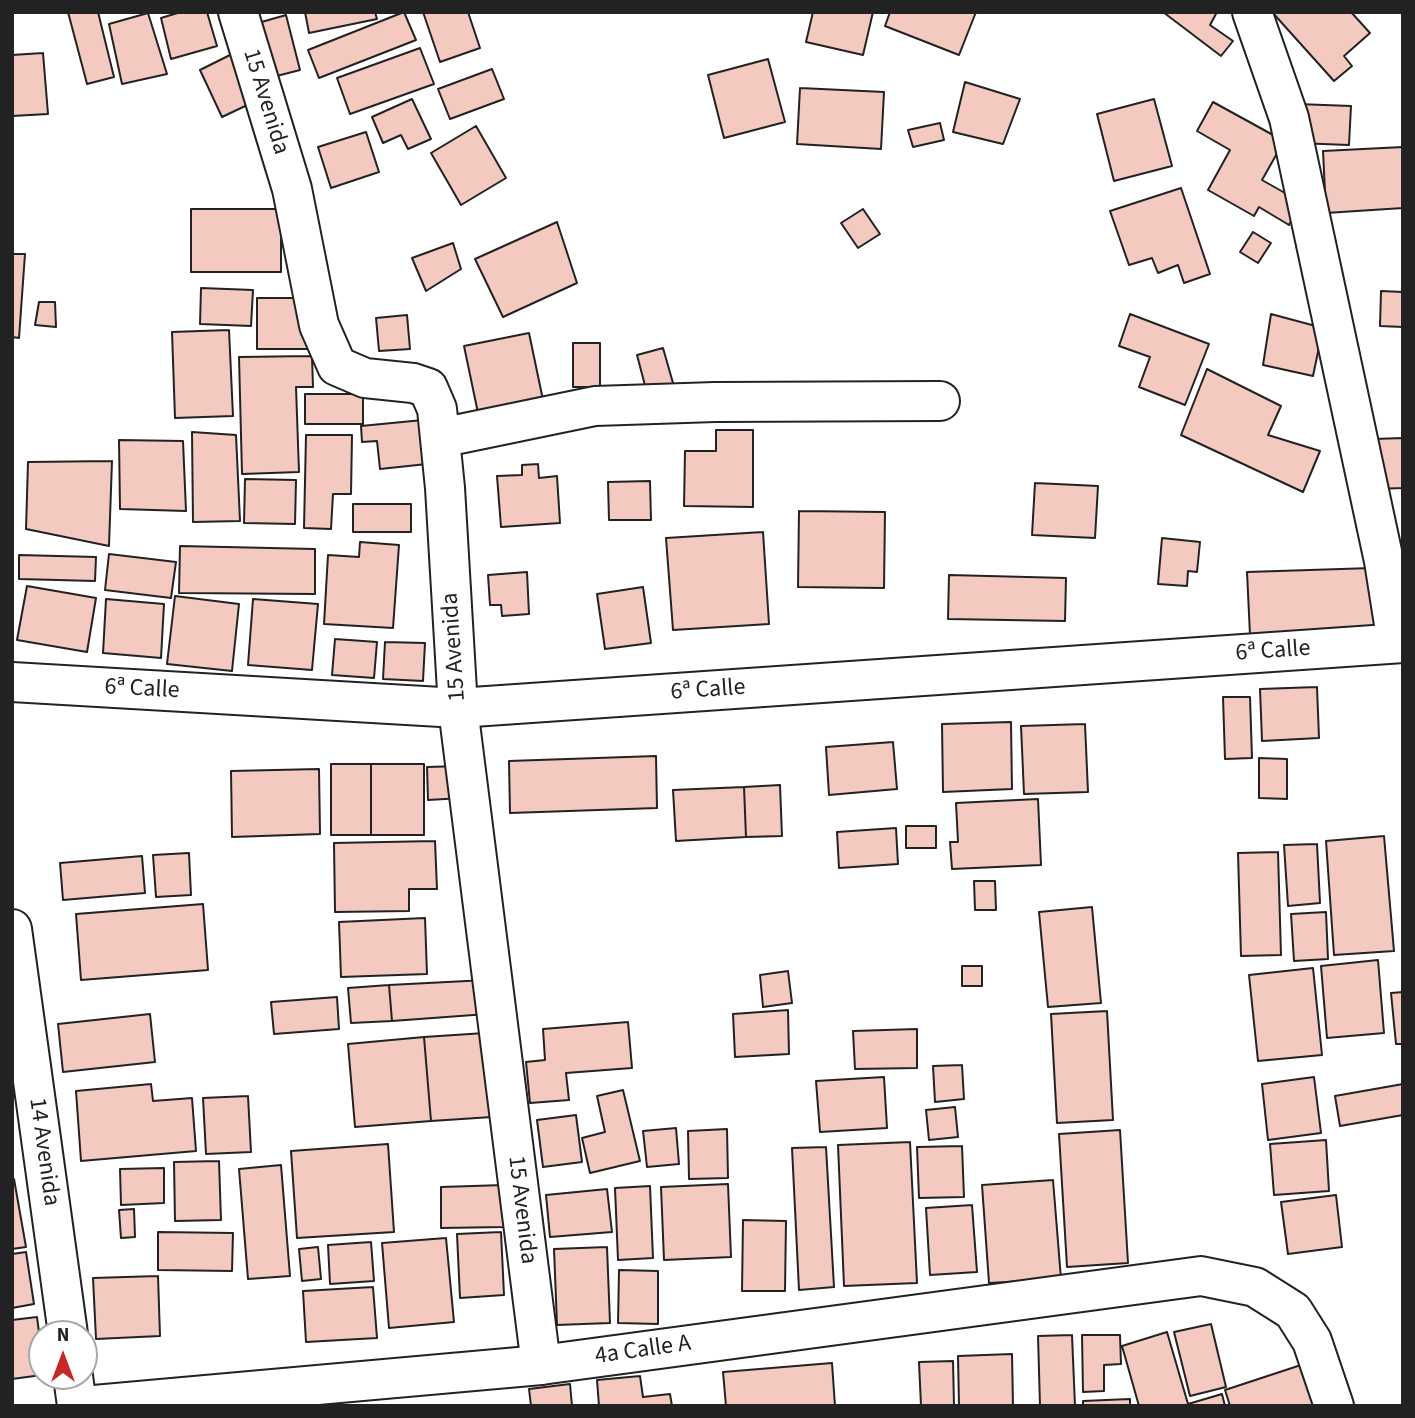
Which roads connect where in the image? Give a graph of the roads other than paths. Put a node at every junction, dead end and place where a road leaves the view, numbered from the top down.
1 (238, 12) edge
2 (1252, 12) edge
3 (940, 401) dead end
4 (440, 438) junction
5 (1400, 643) edge
6 (12, 682) edge
7 (458, 708) junction
8 (12, 929) edge
9 (66, 1320) edge
10 (541, 1365) junction
11 (83, 1406) edge
12 (1334, 1406) edge

1 - 4 street, 15 Avenida
2 - 5 street
3 - 4 street
4 - 7 street, 15 Avenida
5 - 7 street, 6ª Calle
6 - 7 street, 6ª Calle
7 - 10 street, 15 Avenida
8 - 9 street, 14 Avenida
10 - 11 street, 4a Calle A
10 - 12 street, 4a Calle A

